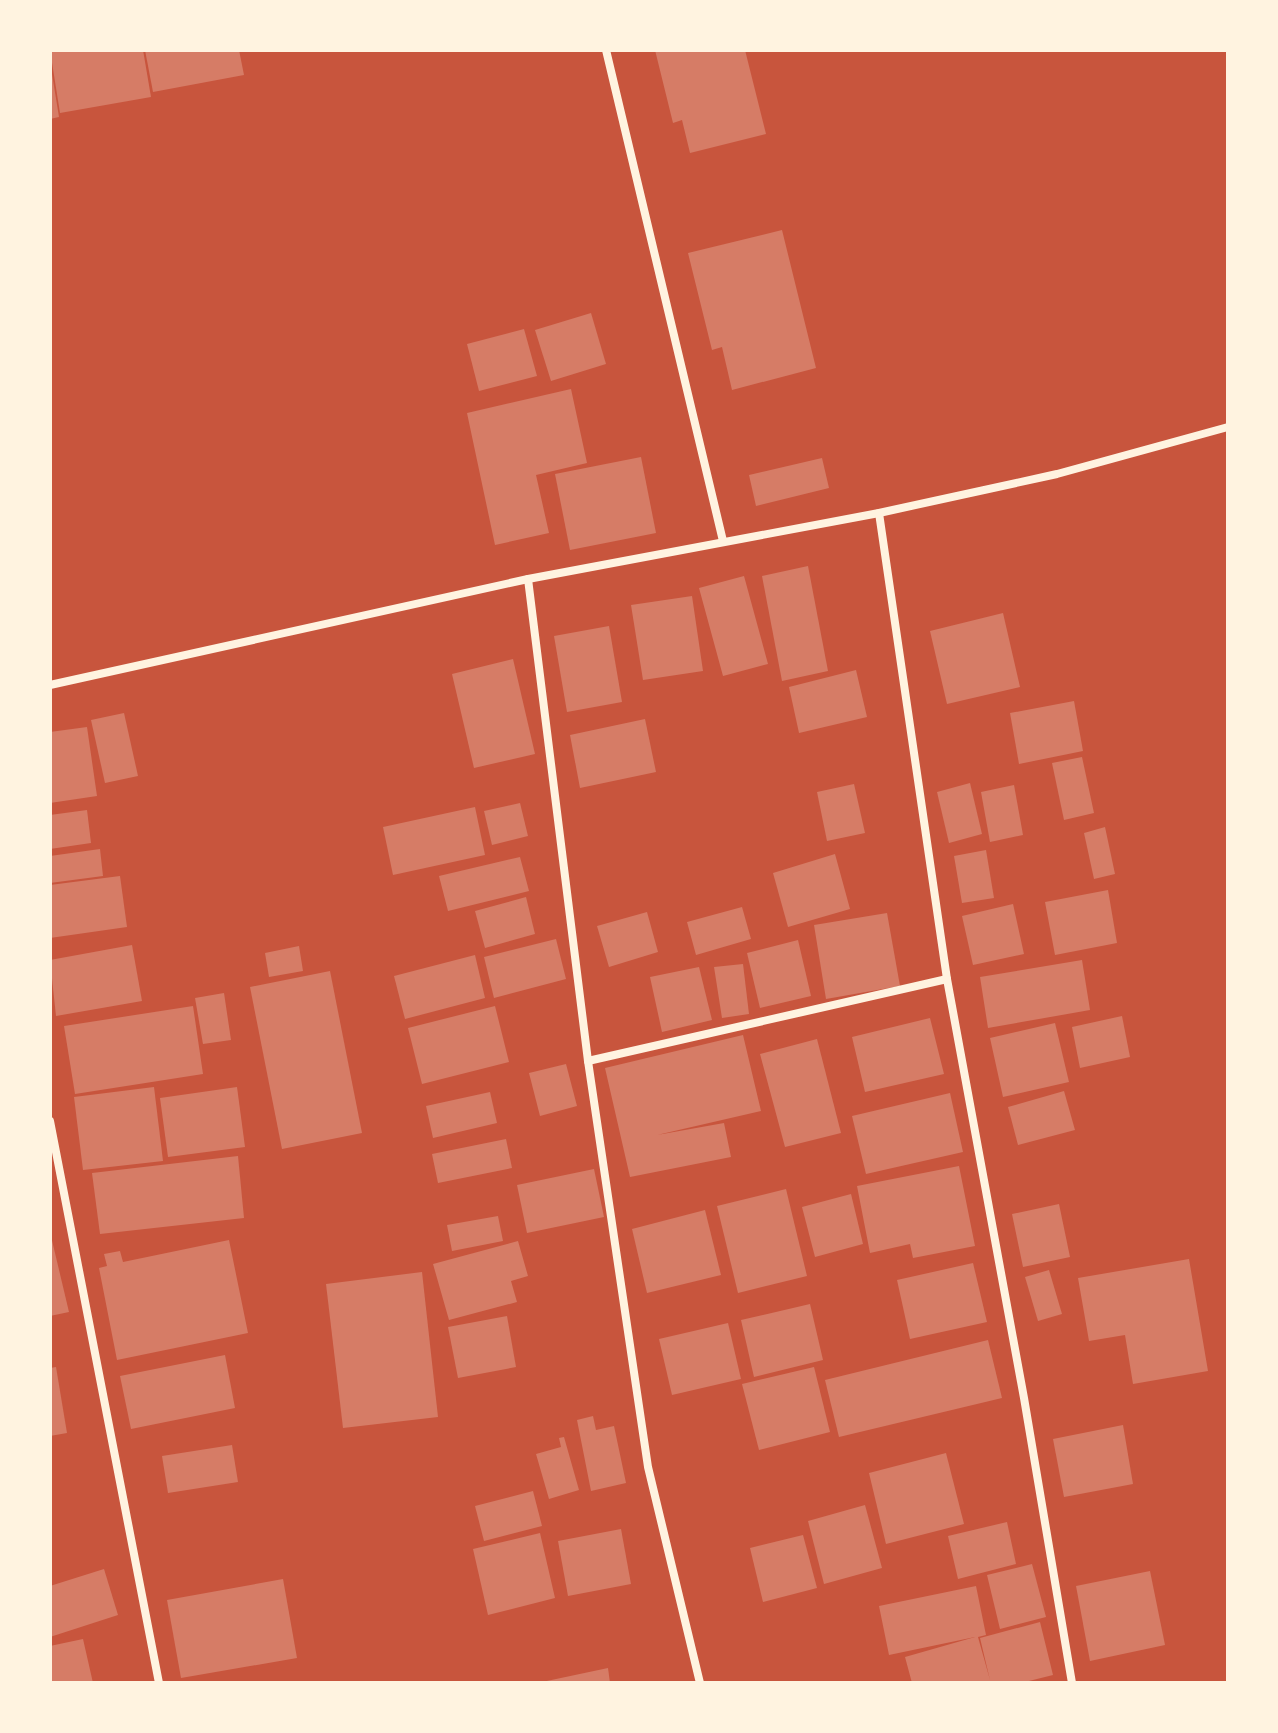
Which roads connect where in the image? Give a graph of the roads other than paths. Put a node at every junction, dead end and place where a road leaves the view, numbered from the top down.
1 (606, 50) edge
2 (1228, 427) edge
3 (879, 513) junction
4 (723, 541) junction
5 (528, 579) junction
6 (50, 685) edge
7 (947, 979) junction
8 (588, 1061) junction
9 (50, 1121) edge
10 (159, 1683) edge
11 (700, 1683) edge
12 (1072, 1683) edge

1 - 4 street
2 - 3 street
3 - 4 street
3 - 7 street
4 - 5 street
5 - 6 street
5 - 8 street
7 - 8 street
7 - 12 street
8 - 11 street
9 - 10 street

